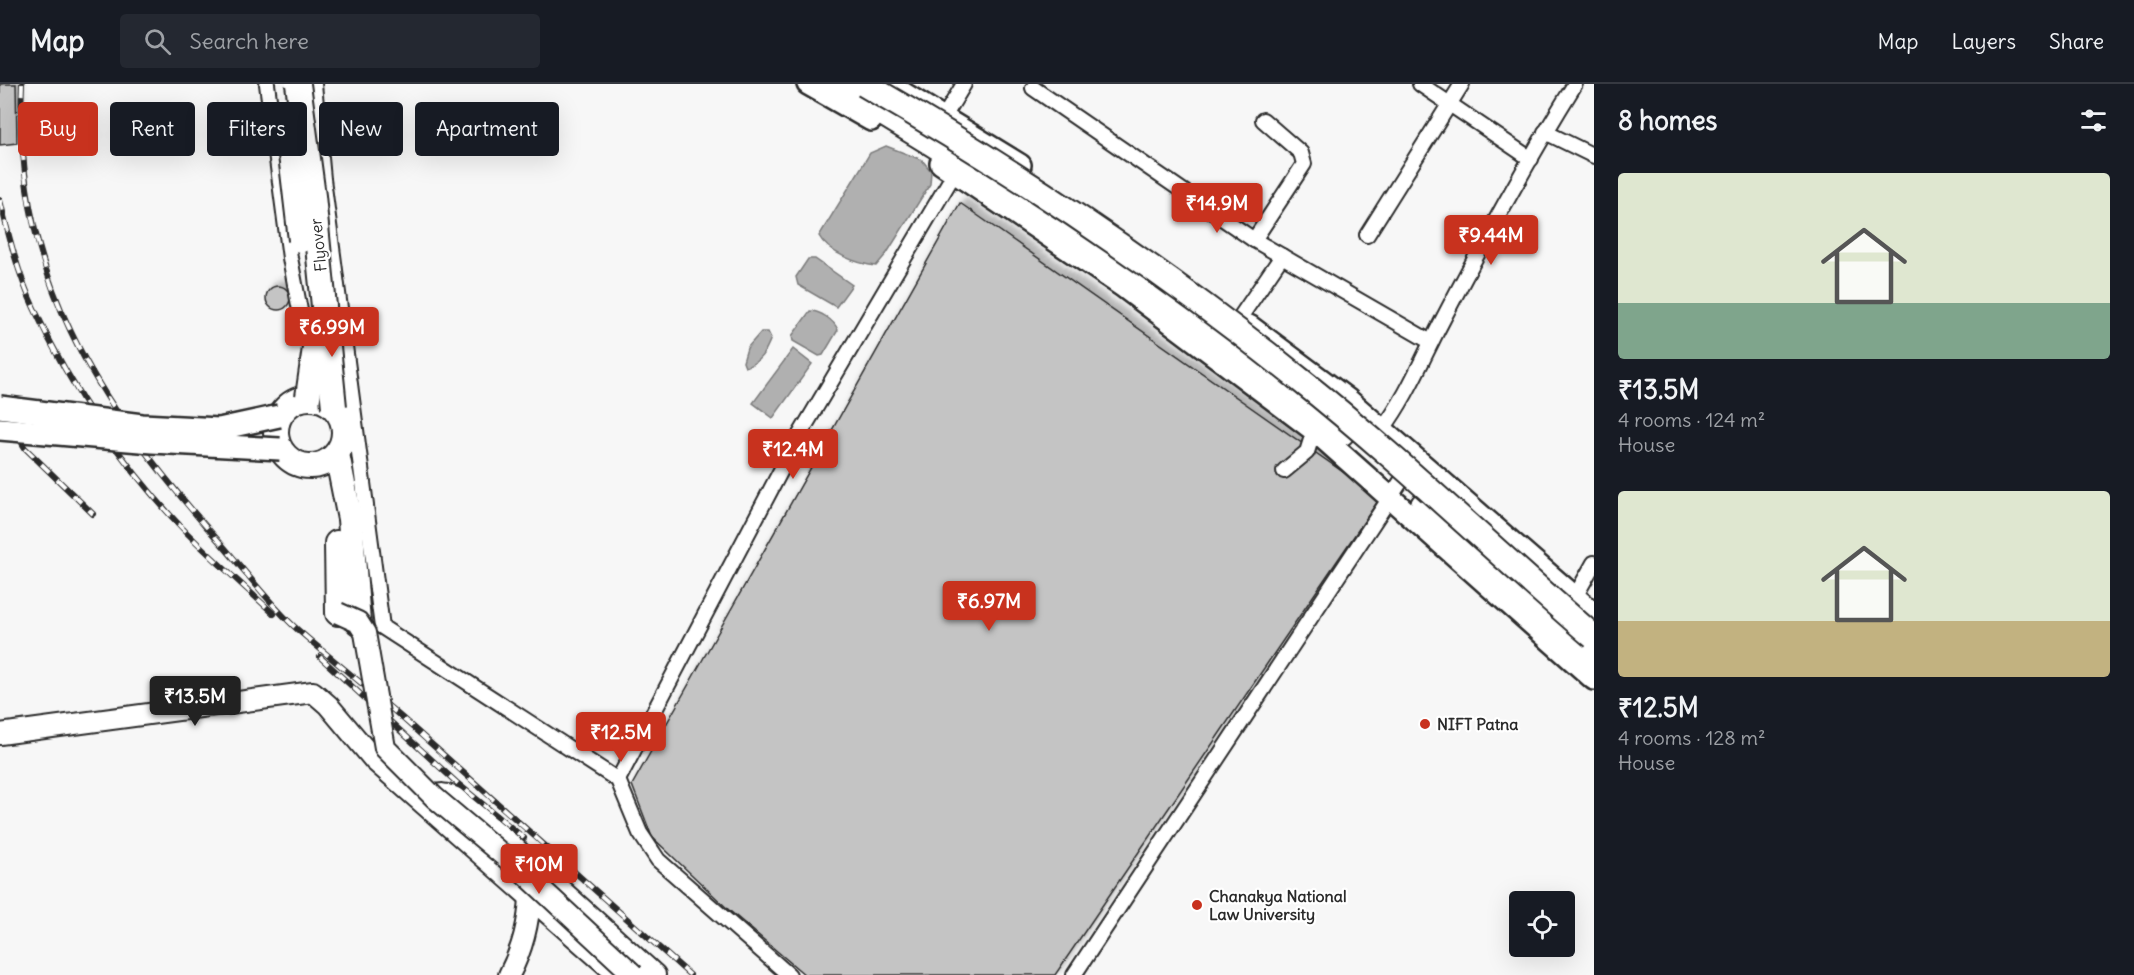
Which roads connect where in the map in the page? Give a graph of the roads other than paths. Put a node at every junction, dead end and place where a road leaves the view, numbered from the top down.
1 (267, 84) edge
2 (283, 84) edge
3 (298, 84) edge
4 (314, 84) edge
5 (864, 84) edge
6 (887, 84) edge
7 (964, 84) edge
8 (1420, 84) edge
9 (1462, 84) edge
10 (1575, 84) edge
11 (818, 85) edge
12 (1033, 88) dead end
13 (1449, 104) junction
14 (944, 117) junction
15 (1263, 120) dead end
16 (1545, 132) junction
17 (1594, 156) edge
18 (1531, 159) junction
19 (955, 172) junction
20 (1367, 236) dead end
21 (1254, 240) junction
22 (1282, 256) junction
23 (1239, 319) junction
24 (345, 342) junction
25 (1431, 342) junction
26 (308, 397) junction
27 (0, 407) edge
28 (334, 407) junction
29 (279, 416) junction
30 (0, 429) edge
31 (1314, 430) junction
32 (1382, 430) junction
33 (280, 449) junction
34 (331, 459) junction
35 (1415, 459) junction
36 (1284, 471) dead end
37 (1389, 497) junction
38 (1594, 563) edge
39 (1575, 597) junction
40 (1594, 614) edge
41 (348, 618) joint
42 (1594, 637) edge
43 (1594, 656) edge
44 (1594, 679) edge
45 (0, 734) edge
46 (618, 780) junction
47 (423, 802) junction
48 (530, 896) junction
49 (509, 975) edge
50 (618, 975) edge
51 (634, 975) edge
52 (655, 975) edge
53 (789, 975) edge
54 (1074, 975) edge

1 - 24 street
2 - 26 highway, Flyover, bridge
3 - 28 highway, Flyover, bridge
4 - 24 street
5 - 42 highway, bridge
6 - 14 main road
7 - 14 street
8 - 13 street
9 - 13 street
10 - 16 street
11 - 19 main road
11 - 43 highway
12 - 21 street
13 - 18 street
13 - 20 street
14 - 23 main road
15 - 21 street
16 - 17 street
16 - 18 street
18 - 25 street
19 - 31 main road
19 - 46 street
21 - 22 street
22 - 23 street
22 - 25 street
23 - 32 main road
24 - 46 street
25 - 32 street
26 - 28 highway
26 - 29 highway
27 - 29 main road, bridge
28 - 34 highway, Flyover
29 - 33 highway
30 - 33 main road, bridge
31 - 36 street
31 - 37 main road
32 - 35 main road
33 - 34 highway
34 - 41 highway
35 - 37 street
35 - 39 main road
37 - 44 main road
37 - 54 street
38 - 39 street
39 - 40 main road
41 - 51 street, bridge
45 - 47 street
46 - 53 street
47 - 48 street
47 - 52 street
48 - 49 street
48 - 50 street

